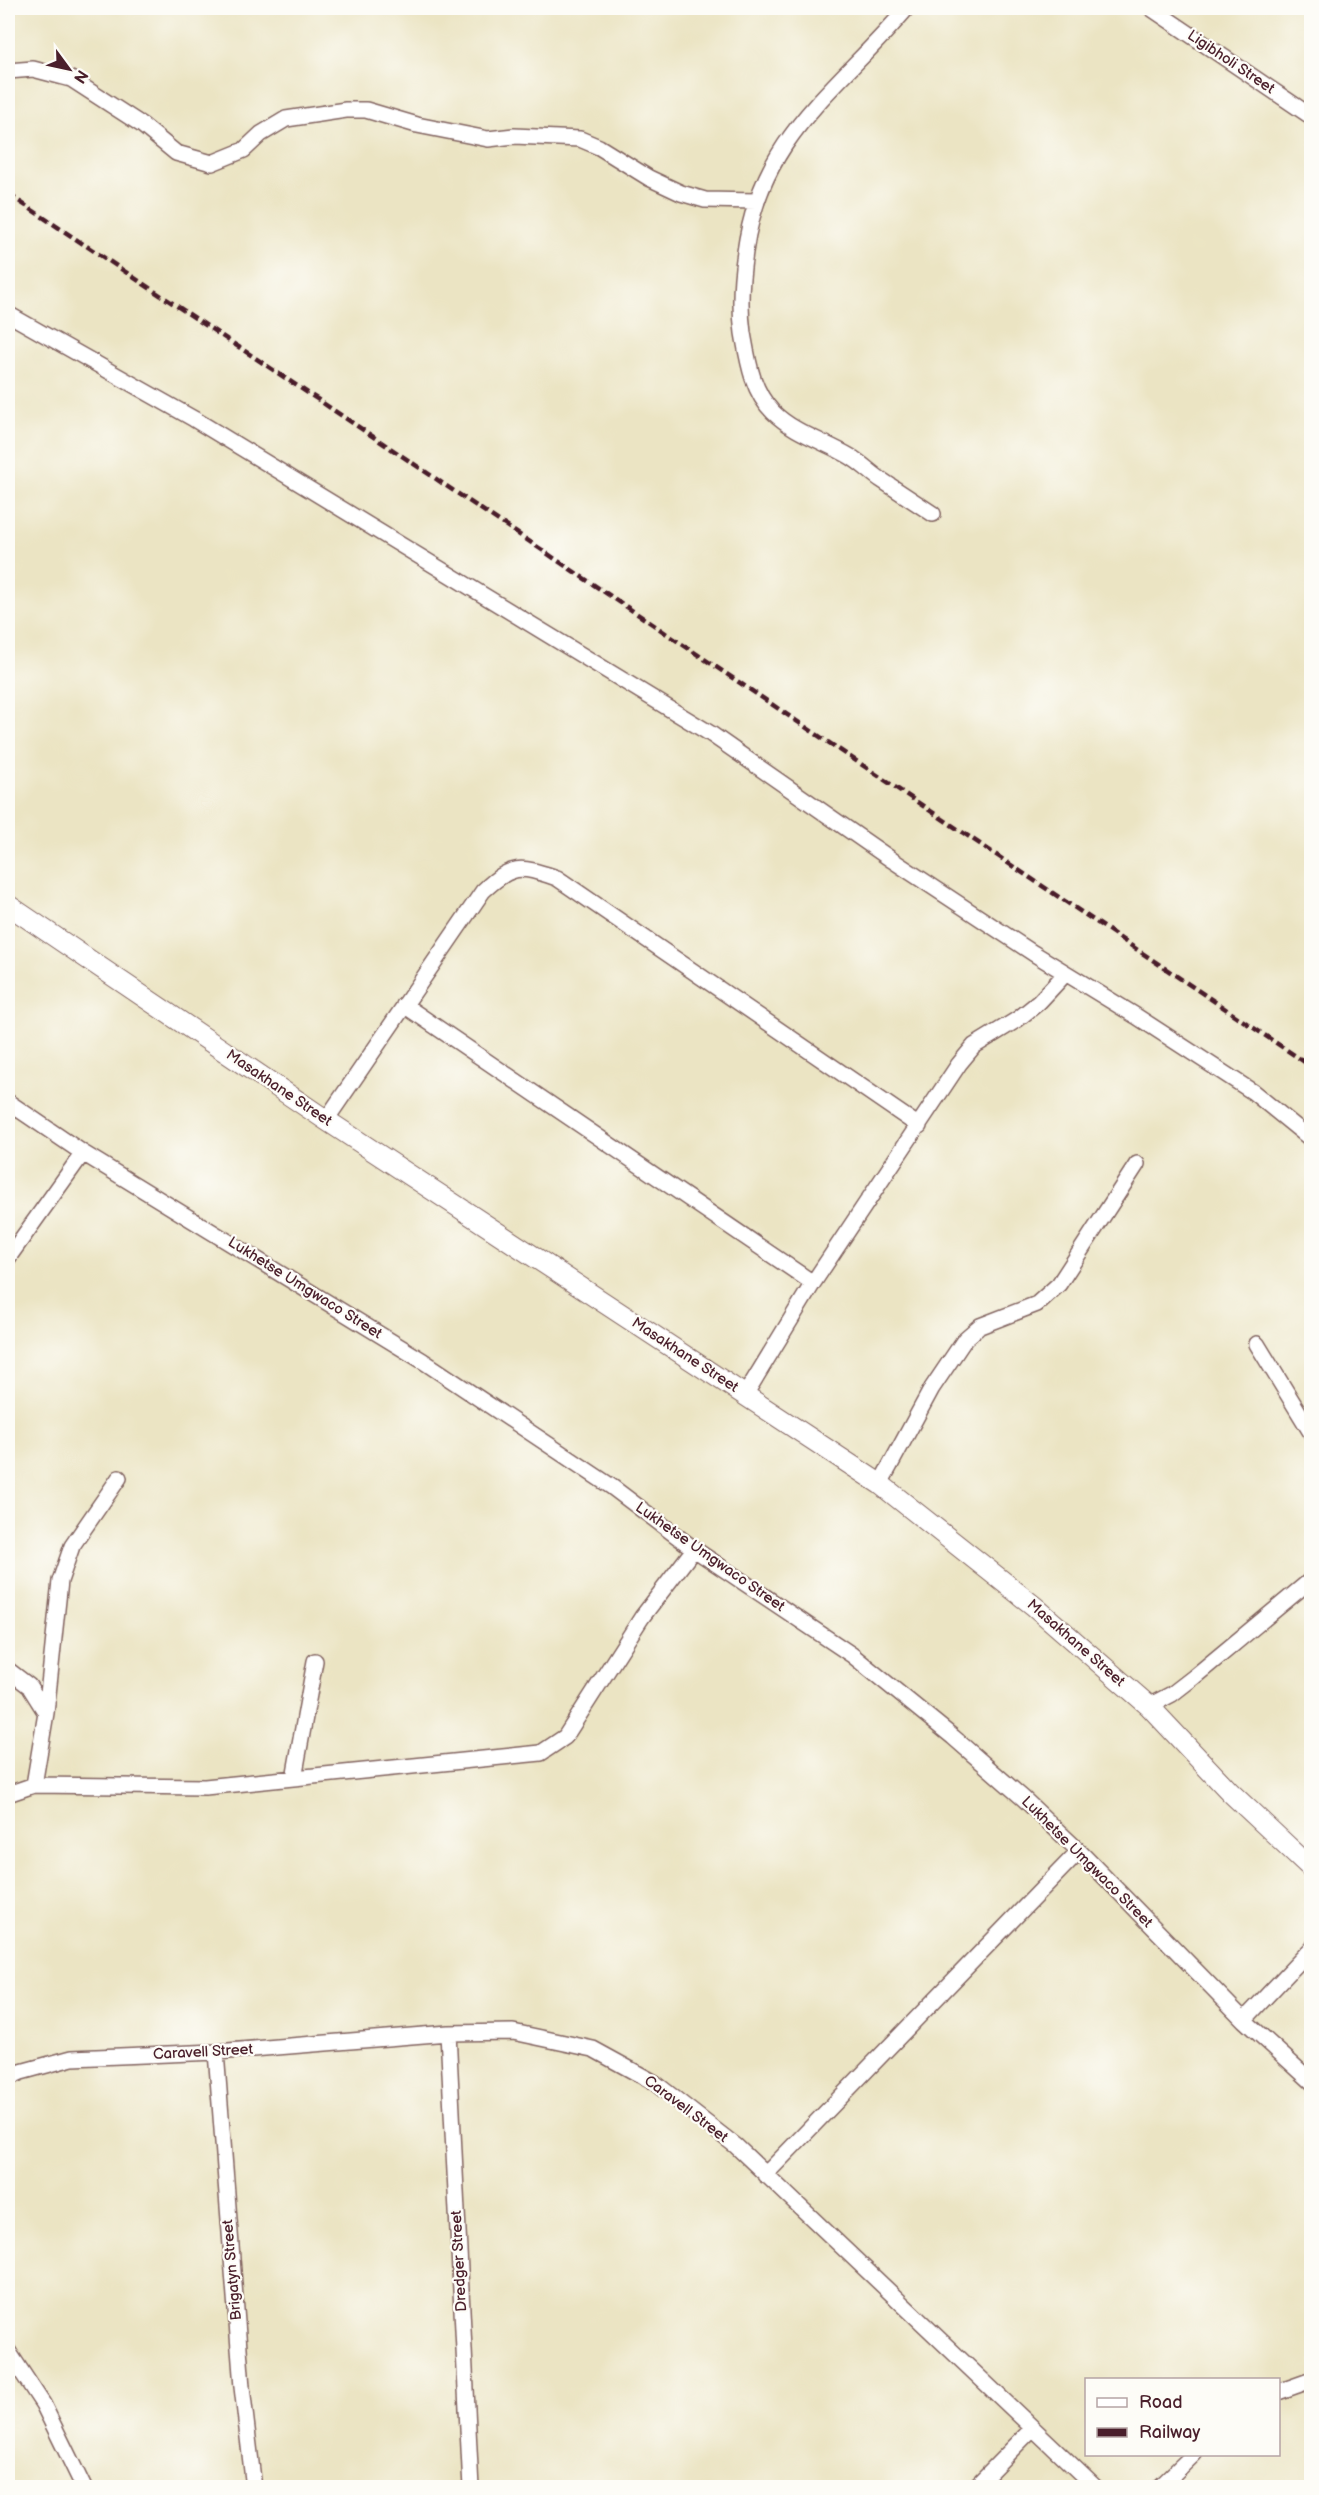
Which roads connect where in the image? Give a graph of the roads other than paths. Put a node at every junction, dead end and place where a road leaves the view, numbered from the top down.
1 (907, 8) edge
2 (1151, 8) edge
3 (8, 71) edge
4 (1311, 117) edge
5 (756, 201) junction
6 (8, 314) edge
7 (933, 514) dead end
8 (8, 905) edge
9 (1066, 973) junction
10 (404, 1005) junction
11 (8, 1102) edge
12 (326, 1120) junction
13 (919, 1126) junction
14 (1311, 1140) edge
15 (83, 1153) junction
16 (1137, 1164) dead end
17 (8, 1258) edge
18 (813, 1283) junction
19 (1257, 1344) dead end
20 (745, 1395) junction
21 (1311, 1434) edge
22 (119, 1478) dead end
23 (880, 1484) junction
24 (694, 1549) junction
25 (1311, 1579) edge
26 (315, 1661) dead end
27 (8, 1670) edge
28 (1149, 1706) junction
29 (46, 1713) junction
30 (294, 1778) junction
31 (34, 1785) junction
32 (8, 1794) edge
33 (1079, 1851) junction
34 (1311, 1869) edge
35 (1311, 1948) edge
36 (1244, 2020) junction
37 (448, 2033) junction
38 (216, 2052) junction
39 (8, 2078) edge
40 (1311, 2082) edge
41 (765, 2175) junction
42 (8, 2350) edge
43 (1311, 2381) edge
44 (1280, 2391) edge
45 (1033, 2428) junction
46 (1192, 2456) edge
47 (84, 2487) edge
48 (254, 2487) edge
49 (471, 2487) edge
50 (974, 2487) edge
51 (1096, 2487) edge
52 (1159, 2487) edge

1 - 5 street
2 - 4 street, Ligibholi Street
3 - 5 street
5 - 7 street
6 - 9 street
8 - 12 street, Masakhane Street
9 - 13 street
9 - 14 street
10 - 12 street
10 - 13 street
10 - 18 street
11 - 15 street, Lukhetse Umgwaco Street
12 - 20 street, Masakhane Street
13 - 18 street
15 - 17 street
15 - 24 street, Lukhetse Umgwaco Street
16 - 23 street
18 - 20 street
19 - 21 street
20 - 23 street, Masakhane Street
22 - 29 street
23 - 28 street, Masakhane Street
24 - 30 street
24 - 33 street, Lukhetse Umgwaco Street
25 - 28 street
26 - 30 street
27 - 29 street
28 - 34 street, Masakhane Street
29 - 31 street
30 - 31 street
31 - 32 street
33 - 36 street, Lukhetse Umgwaco Street
33 - 41 street
35 - 36 street
36 - 40 street, Lukhetse Umgwaco Street
37 - 38 street, Caravell Street
37 - 41 street, Caravell Street
37 - 49 street, Dredger Street
38 - 39 street, Caravell Street
38 - 48 street, Brigatyn Street
41 - 45 street, Caravell Street
42 - 47 street
43 - 44 street
45 - 50 street
45 - 51 street, Caravell Street
46 - 52 street

